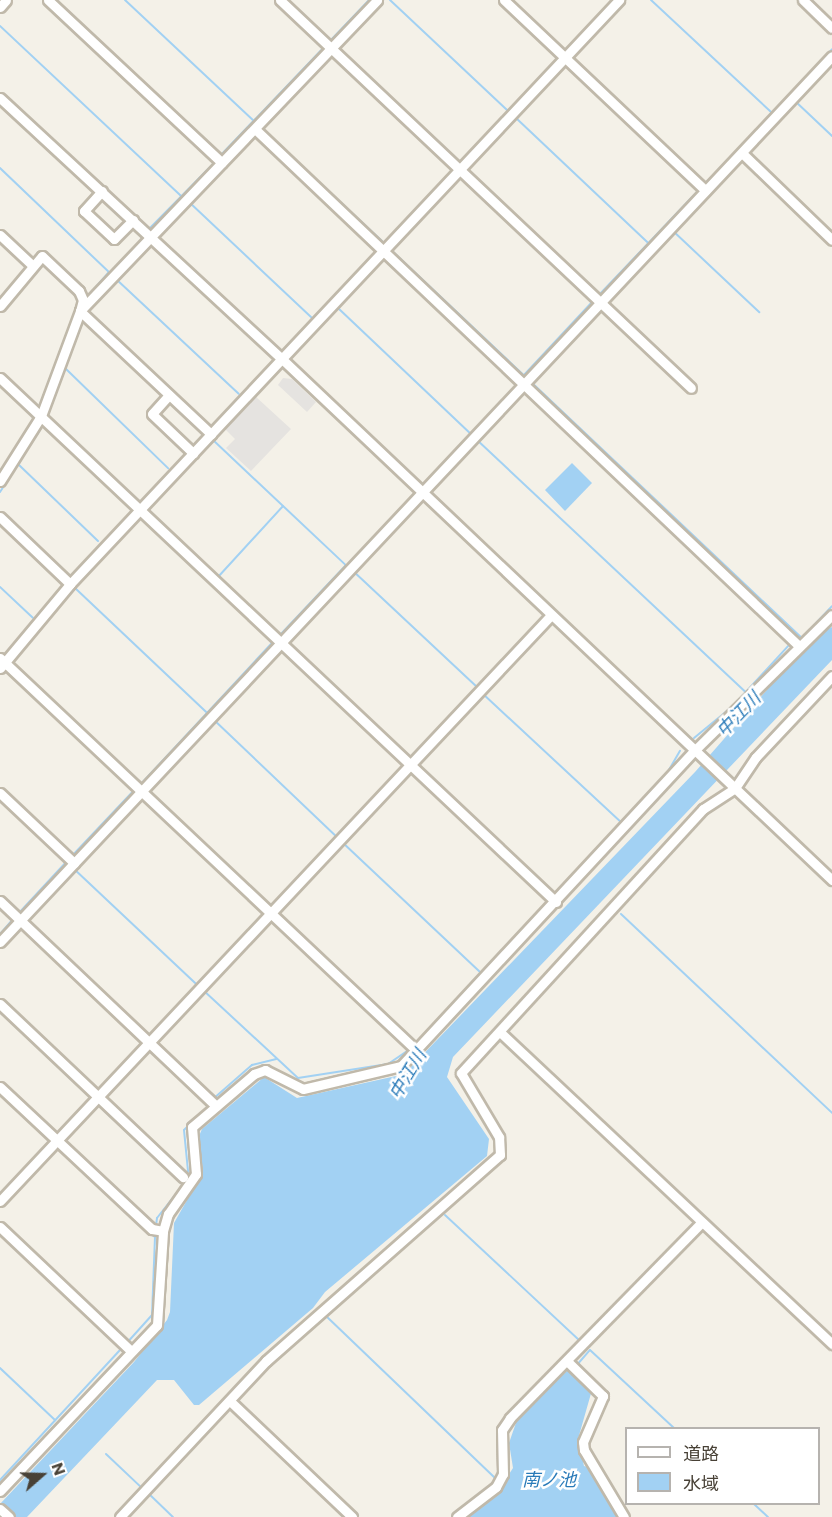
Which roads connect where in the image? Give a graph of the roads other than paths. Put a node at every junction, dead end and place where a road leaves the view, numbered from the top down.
1 (6, 0) edge
2 (48, 0) edge
3 (280, 0) edge
4 (377, 0) edge
5 (504, 0) edge
6 (619, 0) edge
7 (802, 0) edge
8 (0, 7) edge
9 (832, 28) edge
10 (332, 49) junction
11 (832, 56) edge
12 (565, 57) junction
13 (0, 98) edge
14 (255, 129) junction
15 (742, 153) junction
16 (222, 163) junction
17 (459, 169) junction
18 (705, 190) junction
19 (102, 191) junction
20 (133, 220) junction
21 (0, 235) edge
22 (151, 236) junction
23 (832, 240) edge
24 (383, 250) junction
25 (33, 266) junction
26 (600, 303) junction
27 (0, 306) edge
28 (80, 311) junction
29 (282, 358) junction
30 (0, 378) edge
31 (525, 383) junction
32 (691, 388) dead end
33 (169, 395) junction
34 (41, 416) junction
35 (211, 434) junction
36 (193, 453) junction
37 (0, 481) edge
38 (421, 493) junction
39 (140, 509) junction
40 (0, 517) edge
41 (70, 584) junction
42 (551, 615) junction
43 (832, 615) edge
44 (281, 641) junction
45 (800, 645) junction
46 (2, 663) edge
47 (832, 676) edge
48 (697, 752) junction
49 (410, 764) junction
50 (731, 785) junction
51 (142, 790) junction
52 (0, 793) edge
53 (74, 863) junction
54 (832, 880) edge
55 (0, 901) edge
56 (556, 902) junction
57 (271, 913) junction
58 (21, 920) junction
59 (0, 942) edge
60 (0, 1004) edge
61 (500, 1032) junction
62 (150, 1042) junction
63 (416, 1050) junction
64 (0, 1087) edge
65 (96, 1099) junction
66 (216, 1106) junction
67 (57, 1140) junction
68 (183, 1177) dead end
69 (0, 1201) edge
70 (702, 1222) junction
71 (0, 1227) edge
72 (164, 1231) junction
73 (832, 1344) edge
74 (131, 1351) junction
75 (572, 1365) junction
76 (231, 1402) junction
77 (0, 1491) edge
78 (0, 1509) edge
79 (9, 1517) edge
80 (120, 1517) edge
81 (352, 1517) edge
82 (457, 1517) edge
83 (624, 1517) edge

1 - 8 street
2 - 16 street
3 - 10 street
4 - 10 street
5 - 12 street
6 - 12 street
7 - 9 street
10 - 14 street
10 - 17 street
11 - 15 street
12 - 17 street
12 - 18 street
13 - 19 street
14 - 16 street
14 - 24 street
15 - 18 street
15 - 23 street
16 - 22 street
17 - 24 street
17 - 26 street
18 - 26 street
19 - 20 street
19 - 20 street
20 - 22 street
21 - 25 street
22 - 28 street
22 - 29 street
24 - 29 street
24 - 31 street
25 - 27 street
25 - 28 street
26 - 31 street
26 - 32 street
28 - 33 street
28 - 34 street
29 - 35 street
29 - 38 street
30 - 34 street
31 - 38 street
31 - 45 street
33 - 35 street
33 - 36 street
34 - 37 street
34 - 39 street
35 - 36 street
36 - 39 street
38 - 42 street
38 - 44 street
39 - 41 street
39 - 44 street
40 - 41 street
41 - 46 street
42 - 48 street
42 - 49 street
43 - 45 street
44 - 49 street
44 - 51 street
45 - 48 street
46 - 51 street
47 - 50 street
48 - 50 street
48 - 56 street
49 - 56 street
49 - 57 street
50 - 54 street
50 - 61 street
51 - 53 street
51 - 57 street
52 - 53 street
53 - 58 street
55 - 58 street
56 - 63 street
57 - 62 street
57 - 63 street
58 - 59 street
58 - 62 street
60 - 65 street
61 - 70 street
61 - 76 street
62 - 65 street
62 - 66 street
63 - 66 street
64 - 67 street
65 - 67 street
65 - 68 street
66 - 72 street
67 - 69 street
67 - 72 street
70 - 73 street
70 - 75 street
71 - 74 street
72 - 74 street
74 - 77 street
75 - 82 street
75 - 83 street
76 - 80 street
76 - 81 street
78 - 79 street

